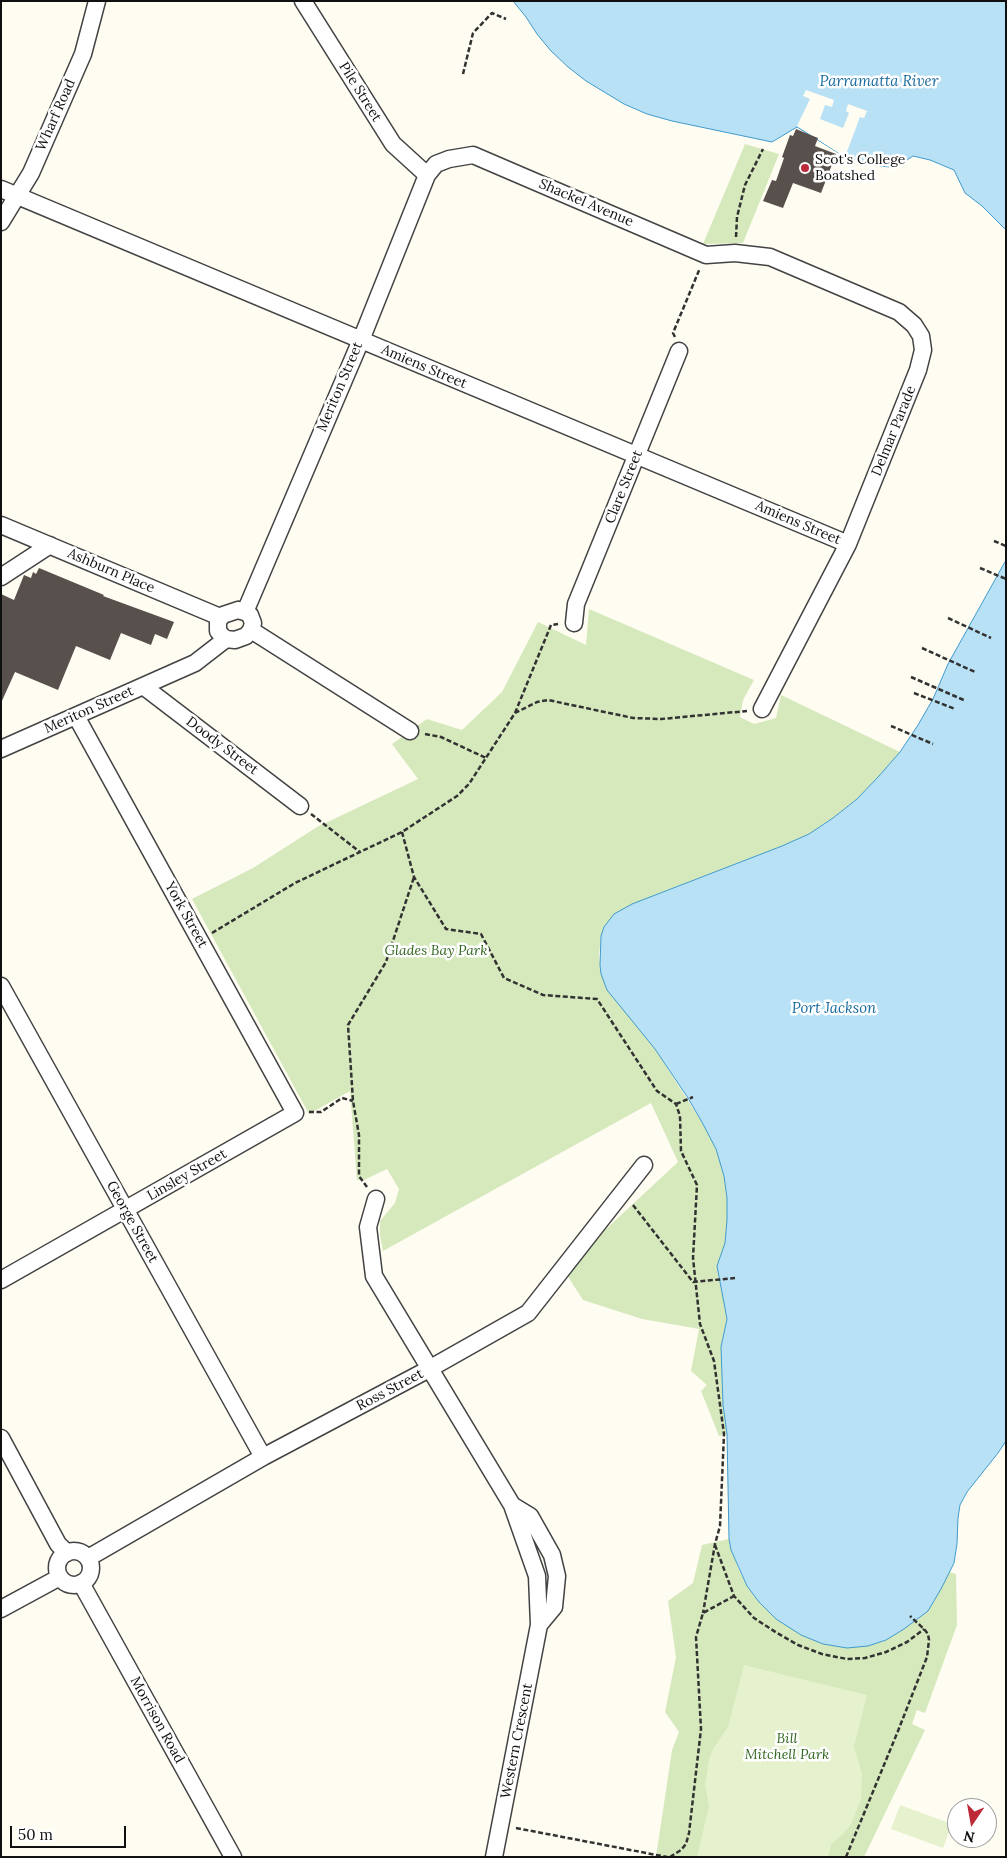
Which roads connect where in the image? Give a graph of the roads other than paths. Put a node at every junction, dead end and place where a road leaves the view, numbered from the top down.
1 (97, 1) edge
2 (303, 1) edge
3 (431, 170) junction
4 (1, 189) edge
5 (18, 196) junction
6 (1, 222) edge
7 (736, 253) joint
8 (361, 340) junction
9 (679, 351) dead end
10 (637, 456) junction
11 (1, 525) edge
12 (848, 544) junction
13 (50, 545) junction
14 (1, 577) edge
15 (245, 612) junction
16 (220, 617) junction
17 (574, 623) road end
18 (251, 630) junction
19 (226, 639) junction
20 (143, 686) junction
21 (762, 709) road end
22 (76, 716) junction
23 (410, 730) road end
24 (1, 749) edge
25 (300, 806) road end
26 (1, 986) edge
27 (295, 1114) joint
28 (644, 1165) dead end
29 (376, 1199) road end
30 (126, 1210) junction
31 (1, 1280) edge
32 (430, 1369) junction
33 (1, 1438) edge
34 (263, 1458) junction
35 (67, 1553) junction
36 (88, 1558) junction
37 (60, 1577) junction
38 (81, 1583) junction
39 (1, 1609) edge
40 (233, 1857) edge
41 (494, 1857) edge

1 - 5 street, Wharf Road
2 - 3 street, Pile Street
3 - 7 street, Shackel Avenue
3 - 8 street, Meriton Street
4 - 5 street, Amiens Street
5 - 6 street, Wharf Road
5 - 8 street, Amiens Street
7 - 12 street, Delmar Parade
8 - 10 street, Amiens Street
8 - 15 street, Meriton Street
9 - 10 street, Clare Street
10 - 12 street, Amiens Street
10 - 17 street, Clare Street
11 - 13 street, Ashburn Place
12 - 21 street, Delmar Parade
13 - 14 street
13 - 16 street, Ashburn Place
15 - 16 street
15 - 18 street
16 - 19 street
18 - 19 street
18 - 23 street
19 - 20 street, Meriton Street
20 - 22 street, Meriton Street
20 - 25 street, Doody Street
22 - 24 street, Meriton Street
22 - 27 street, York Street
26 - 30 street, George Street
27 - 30 street, Linsley Street
28 - 32 street, Ross Street
29 - 32 street, Western Crescent
30 - 31 street, Linsley Street
30 - 34 street, George Street
32 - 34 street, Ross Street
32 - 41 street, Western Crescent
33 - 35 street
34 - 36 street, Ross Street
35 - 36 street
35 - 37 street
36 - 38 street
37 - 38 street
37 - 39 street
38 - 40 street, Morrison Road

